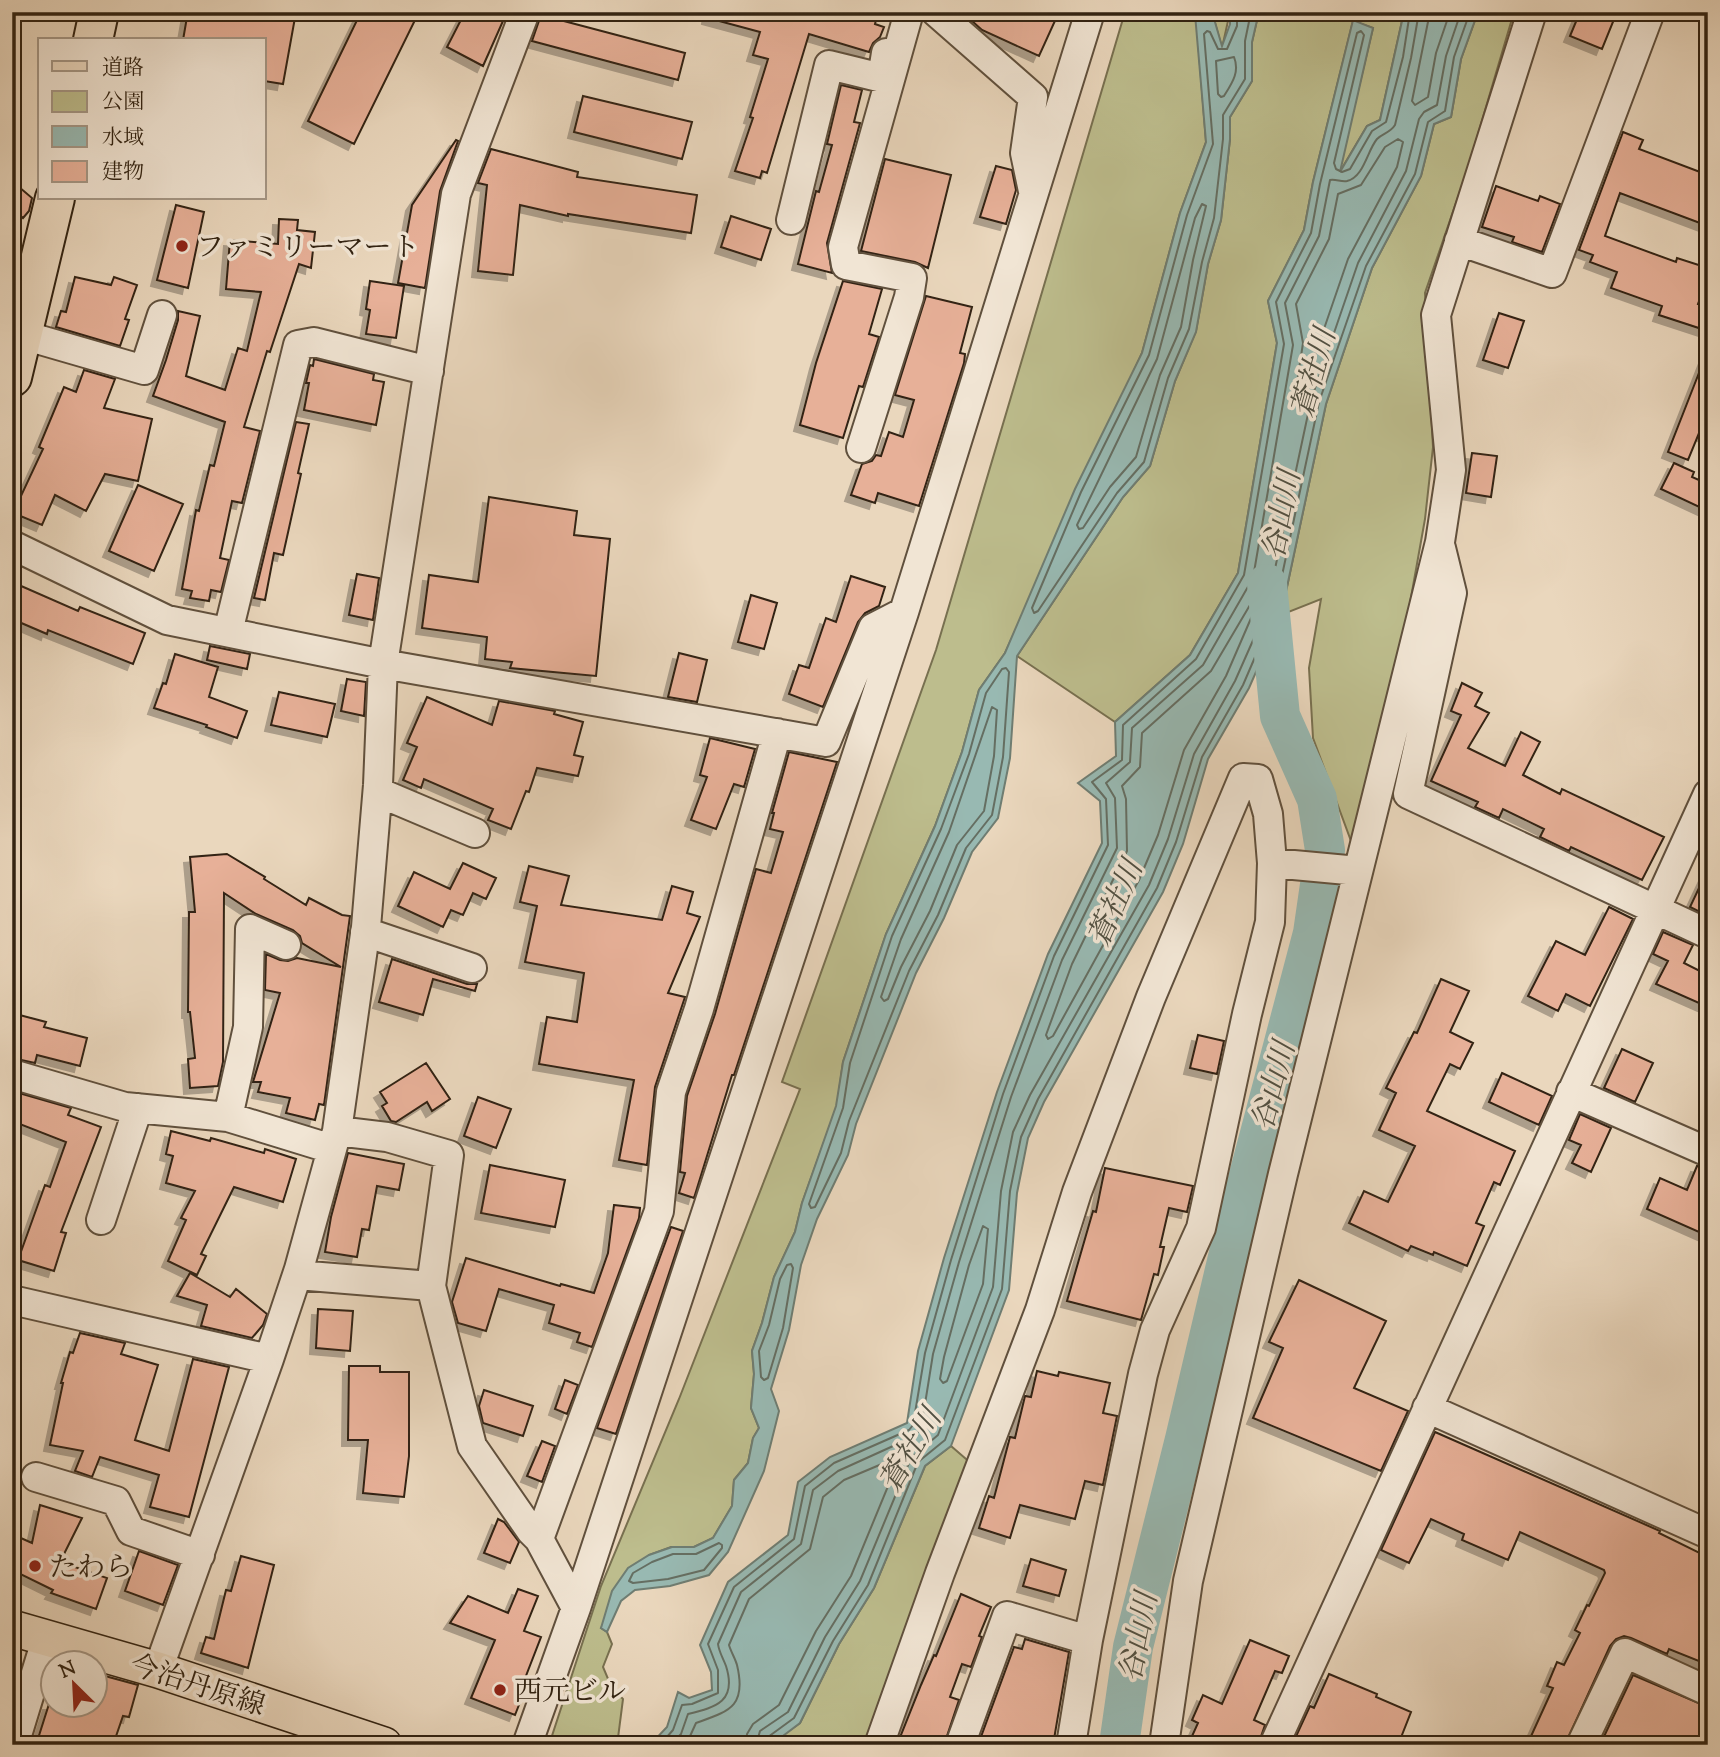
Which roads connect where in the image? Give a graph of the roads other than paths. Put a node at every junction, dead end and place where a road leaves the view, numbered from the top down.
1 (525, 12) edge
2 (894, 12) edge
3 (909, 12) edge
4 (936, 12) edge
5 (1090, 12) edge
6 (1532, 12) edge
7 (1650, 12) edge
8 (1034, 193) junction
9 (55, 200) edge
10 (791, 220) dead end
11 (1458, 241) junction
12 (162, 315) dead end
13 (23, 335) junction
14 (429, 371) junction
15 (12, 377) edge
16 (860, 448) dead end
17 (1440, 542) junction
18 (12, 545) edge
19 (904, 612) junction
20 (228, 632) junction
21 (383, 664) junction
22 (777, 733) junction
23 (378, 792) junction
24 (1708, 794) edge
25 (475, 833) dead end
26 (1272, 863) junction
27 (1357, 871) junction
28 (1653, 909) junction
29 (365, 932) junction
30 (1708, 934) edge
31 (286, 945) dead end
32 (472, 968) dead end
33 (12, 1074) edge
34 (1571, 1091) junction
35 (138, 1108) junction
36 (228, 1117) junction
37 (335, 1140) junction
38 (1708, 1152) edge
39 (101, 1220) dead end
40 (297, 1275) junction
41 (432, 1286) junction
42 (12, 1300) edge
43 (269, 1359) junction
44 (1427, 1408) junction
45 (36, 1477) dead end
46 (1708, 1534) edge
47 (539, 1539) junction
48 (200, 1555) junction
49 (576, 1608) junction
50 (12, 1628) edge
51 (47, 1637) junction
52 (1088, 1640) junction
53 (158, 1671) junction
54 (1708, 1691) edge
55 (14, 1745) edge
56 (384, 1745) edge
57 (527, 1745) edge
58 (879, 1745) edge
59 (960, 1745) edge
60 (1071, 1745) edge
61 (1164, 1745) edge
62 (1274, 1745) edge
63 (1581, 1745) edge

1 - 14 street
2 - 10 street
3 - 16 street
4 - 8 street
5 - 8 street
6 - 11 street
7 - 11 street
8 - 19 street
9 - 13 highway
11 - 17 street
12 - 13 street
13 - 15 highway
14 - 20 street
14 - 21 street
17 - 27 street
17 - 28 street
18 - 20 street
19 - 22 street
19 - 49 street
20 - 21 street
21 - 22 street
21 - 23 street
22 - 47 street
23 - 25 street
23 - 29 street
24 - 28 street
26 - 27 street
26 - 52 street
26 - 58 street
27 - 61 street
28 - 30 street
28 - 34 street
29 - 32 street
29 - 37 street
31 - 36 street
33 - 35 street
34 - 38 street
34 - 44 street
35 - 36 street
35 - 39 street
36 - 37 street
37 - 40 street
37 - 41 street
40 - 41 street
40 - 43 street
41 - 47 street
42 - 43 street
43 - 48 street
44 - 46 street
44 - 62 street
45 - 48 street
47 - 49 street
48 - 53 street
49 - 57 street
50 - 51 main road, 今治丹原線
51 - 53 main road, 今治丹原線
51 - 55 street
52 - 59 street
52 - 60 street
53 - 56 main road, 今治丹原線
54 - 63 street

